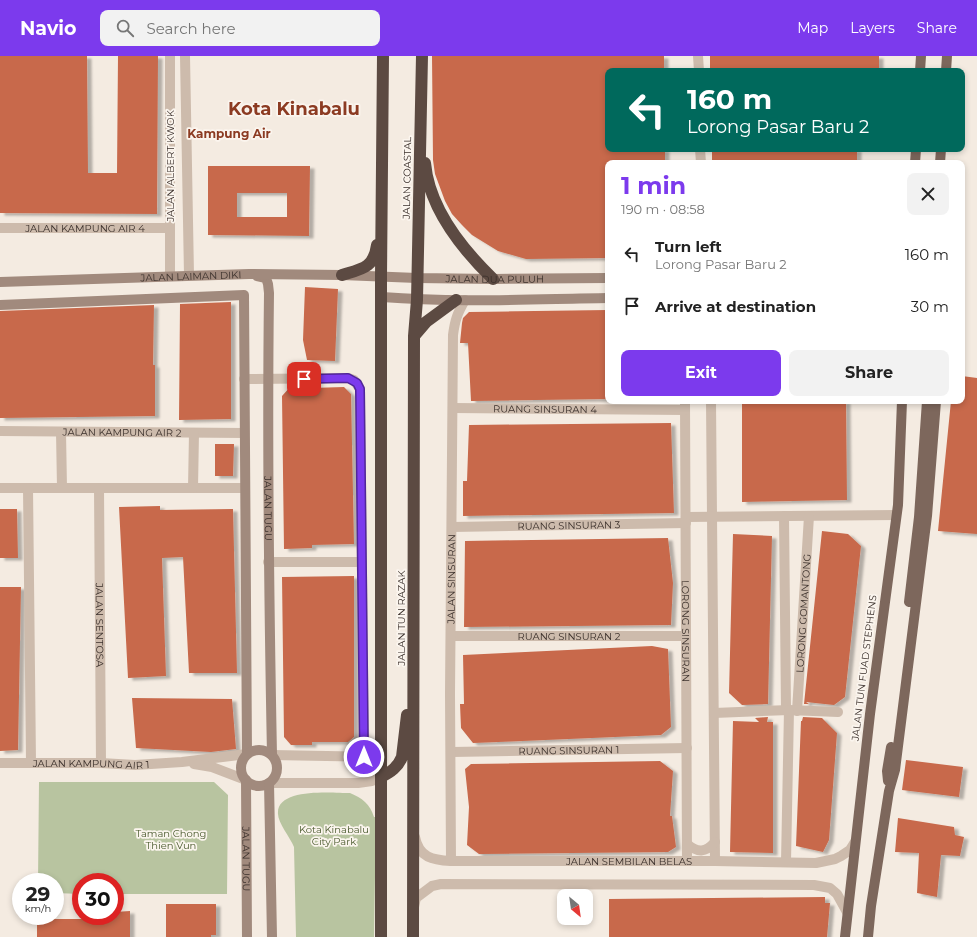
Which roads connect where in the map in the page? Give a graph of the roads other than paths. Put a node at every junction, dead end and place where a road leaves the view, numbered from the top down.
1 (170, 56) edge
2 (186, 56) edge
3 (383, 56) edge
4 (422, 56) edge
5 (698, 56) edge
6 (921, 56) edge
7 (947, 56) edge
8 (699, 68) edge
9 (920, 68) edge
10 (946, 68) edge
11 (421, 118) junction
12 (382, 202) junction
13 (0, 228) edge
14 (170, 228) junction
15 (249, 274) junction
16 (189, 275) junction
17 (342, 275) junction
18 (170, 276) junction
19 (381, 276) junction
20 (417, 278) junction
21 (605, 278) edge
22 (493, 279) junction
23 (0, 282) edge
24 (382, 297) junction
25 (605, 298) edge
26 (417, 300) junction
27 (460, 300) junction
28 (0, 305) edge
29 (414, 336) junction
30 (268, 378) junction
31 (244, 379) junction
32 (711, 404) edge
33 (902, 404) edge
34 (927, 404) edge
35 (936, 404) edge
36 (685, 406) edge
37 (453, 408) junction
38 (0, 432) edge
39 (61, 432) junction
40 (194, 433) junction
41 (244, 433) junction
42 (0, 488) edge
43 (28, 488) junction
44 (62, 488) junction
45 (99, 488) junction
46 (193, 488) junction
47 (244, 488) junction
48 (896, 515) junction
49 (784, 516) junction
50 (809, 516) junction
51 (712, 517) junction
52 (686, 520) junction
53 (452, 527) junction
54 (268, 562) junction
55 (362, 562) junction
56 (451, 636) junction
57 (686, 636) junction
58 (413, 662) junction
59 (790, 710) junction
60 (838, 712) dead end
61 (714, 713) junction
62 (687, 748) junction
63 (452, 752) junction
64 (247, 754) junction
65 (272, 755) junction
66 (364, 757) junction
67 (381, 757) junction
68 (182, 762) junction
69 (0, 763) edge
70 (31, 763) junction
71 (101, 763) junction
72 (381, 777) junction
73 (246, 780) junction
74 (270, 783) junction
75 (889, 791) junction
76 (414, 829) junction
77 (715, 842) junction
78 (855, 842) junction
79 (687, 844) junction
80 (451, 861) junction
81 (687, 861) junction
82 (715, 861) junction
83 (786, 862) junction
84 (413, 910) junction
85 (847, 912) junction
86 (247, 937) edge
87 (272, 937) edge
88 (381, 937) edge
89 (413, 937) edge
90 (845, 937) edge
91 (868, 937) edge

1 - 14 street, JALAN ALBERT KWOK
2 - 16 street, JALAN ALBERT KWOK
3 - 12 highway
4 - 11 highway, JALAN COASTAL
5 - 8 street
6 - 9 main road
7 - 10 main road
11 - 20 highway, JALAN COASTAL
11 - 22 highway
12 - 17 highway
12 - 19 highway
13 - 14 street, JALAN KAMPUNG AIR 4
14 - 18 street, JALAN ALBERT KWOK
15 - 16 street, JALAN LAIMAN DIKI
15 - 17 street, JALAN LAIMAN DIKI
15 - 30 street, JALAN TUGU
16 - 18 street, JALAN LAIMAN DIKI
17 - 19 street, JALAN LAIMAN DIKI
18 - 23 street, JALAN LAIMAN DIKI
19 - 20 street, JALAN DUA PULUH
19 - 24 highway
20 - 22 street, JALAN DUA PULUH
20 - 26 highway, JALAN COASTAL
21 - 22 street, JALAN DUA PULUH
24 - 26 street, JALAN DUA PULUH
24 - 67 highway, JALAN TUN RAZAK
25 - 27 street, JALAN DUA PULUH
26 - 27 street, JALAN DUA PULUH
26 - 29 highway, JALAN TUN RAZAK
27 - 29 highway
27 - 37 street, JALAN SINSURAN
28 - 31 street, JALAN LAIMAN DIKI
29 - 58 highway, JALAN TUN RAZAK
30 - 31 street
30 - 54 street, JALAN TUGU
30 - 55 street
31 - 41 street
32 - 51 street
33 - 48 main road, JALAN TUN FUAD STEPHENS
34 - 75 main road
35 - 75 main road
36 - 37 street, RUANG SINSURAN 4
36 - 52 street, LORONG SINSURAN
37 - 53 street, JALAN SINSURAN
38 - 39 street, JALAN KAMPUNG AIR 2
39 - 40 street, JALAN KAMPUNG AIR 2
39 - 44 street
40 - 41 street, JALAN KAMPUNG AIR 2
40 - 46 street
41 - 47 street
42 - 43 street
43 - 44 street
43 - 70 street
44 - 45 street
45 - 46 street
45 - 71 street, JALAN SENTOSA
46 - 47 street
47 - 64 street
48 - 50 street, RUANG SINSURAN 3
48 - 78 main road, JALAN TUN FUAD STEPHENS
49 - 50 street, RUANG SINSURAN 3
49 - 51 street, RUANG SINSURAN 3
49 - 59 street, LORONG GOMANTONG
50 - 59 street, LORONG GOMANTONG
51 - 52 street, RUANG SINSURAN 3
51 - 61 street
52 - 53 street, RUANG SINSURAN 3
52 - 57 street, LORONG SINSURAN
53 - 56 street, JALAN SINSURAN
54 - 55 street
54 - 65 street, JALAN TUGU
55 - 66 street
56 - 57 street, RUANG SINSURAN 2
56 - 63 street, JALAN SINSURAN
57 - 62 street, LORONG SINSURAN
58 - 72 highway
58 - 76 highway, JALAN TUN RAZAK
59 - 60 street
59 - 61 street
59 - 83 street
61 - 77 street
62 - 63 street, RUANG SINSURAN 1
62 - 79 street, LORONG SINSURAN
63 - 80 street, JALAN SINSURAN
64 - 65 street
64 - 68 street, JALAN KAMPUNG AIR 1
64 - 73 street
65 - 66 street
65 - 74 street
66 - 67 street
67 - 72 highway, JALAN TUN RAZAK
68 - 71 street, JALAN KAMPUNG AIR 1
68 - 73 street, JALAN KAMPUNG AIR 1
69 - 70 street, JALAN KAMPUNG AIR 1
70 - 71 street, JALAN KAMPUNG AIR 1
72 - 74 street
72 - 88 highway, JALAN TUN RAZAK
73 - 74 street
73 - 86 street, JALAN TUGU
74 - 87 street
75 - 91 main road
76 - 80 street, JALAN SEMBILAN BELAS
76 - 84 highway, JALAN TUN RAZAK
77 - 79 street
77 - 82 street
78 - 83 street, JALAN SEMBILAN BELAS
78 - 85 main road, JALAN TUN FUAD STEPHENS
79 - 81 street, LORONG SINSURAN
80 - 81 street, JALAN SEMBILAN BELAS
81 - 82 street, JALAN SEMBILAN BELAS
82 - 83 street, JALAN SEMBILAN BELAS
84 - 85 street
84 - 89 highway, JALAN TUN RAZAK
85 - 90 main road, JALAN TUN FUAD STEPHENS

